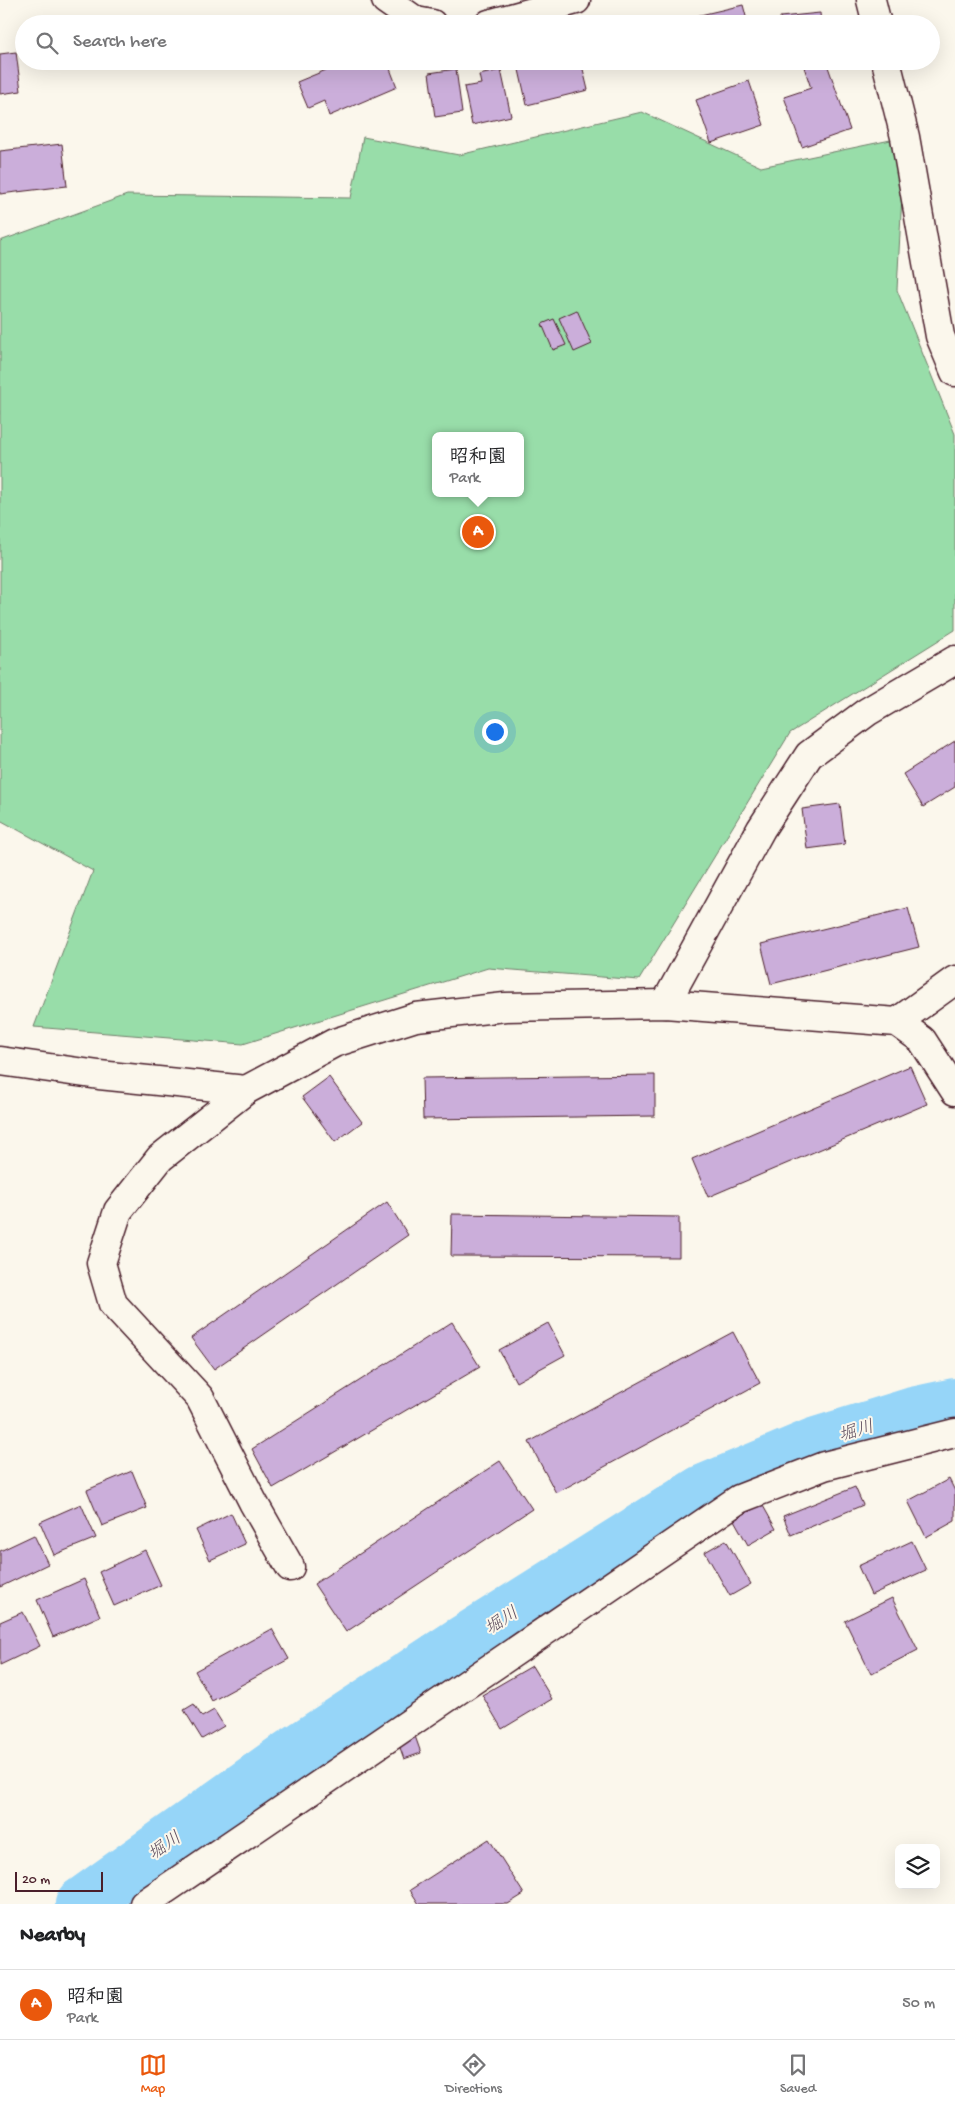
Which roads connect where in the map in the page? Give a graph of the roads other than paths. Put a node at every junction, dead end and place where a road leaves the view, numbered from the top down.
1 (386, 0) edge
2 (576, 0) edge
3 (871, 0) edge
4 (407, 15) edge
5 (522, 15) edge
6 (875, 15) edge
7 (888, 70) edge
8 (955, 372) edge
9 (955, 660) edge
10 (955, 980) edge
11 (665, 1004) junction
12 (897, 1022) junction
13 (0, 1061) edge
14 (246, 1090) junction
15 (955, 1090) edge
16 (955, 1433) edge
17 (290, 1567) dead end
18 (144, 1904) edge

1 - 4 street
2 - 5 street
3 - 6 street
7 - 8 street
9 - 11 street
10 - 12 street
11 - 12 street
11 - 14 street
12 - 15 street
13 - 14 street
14 - 17 street
16 - 18 street

